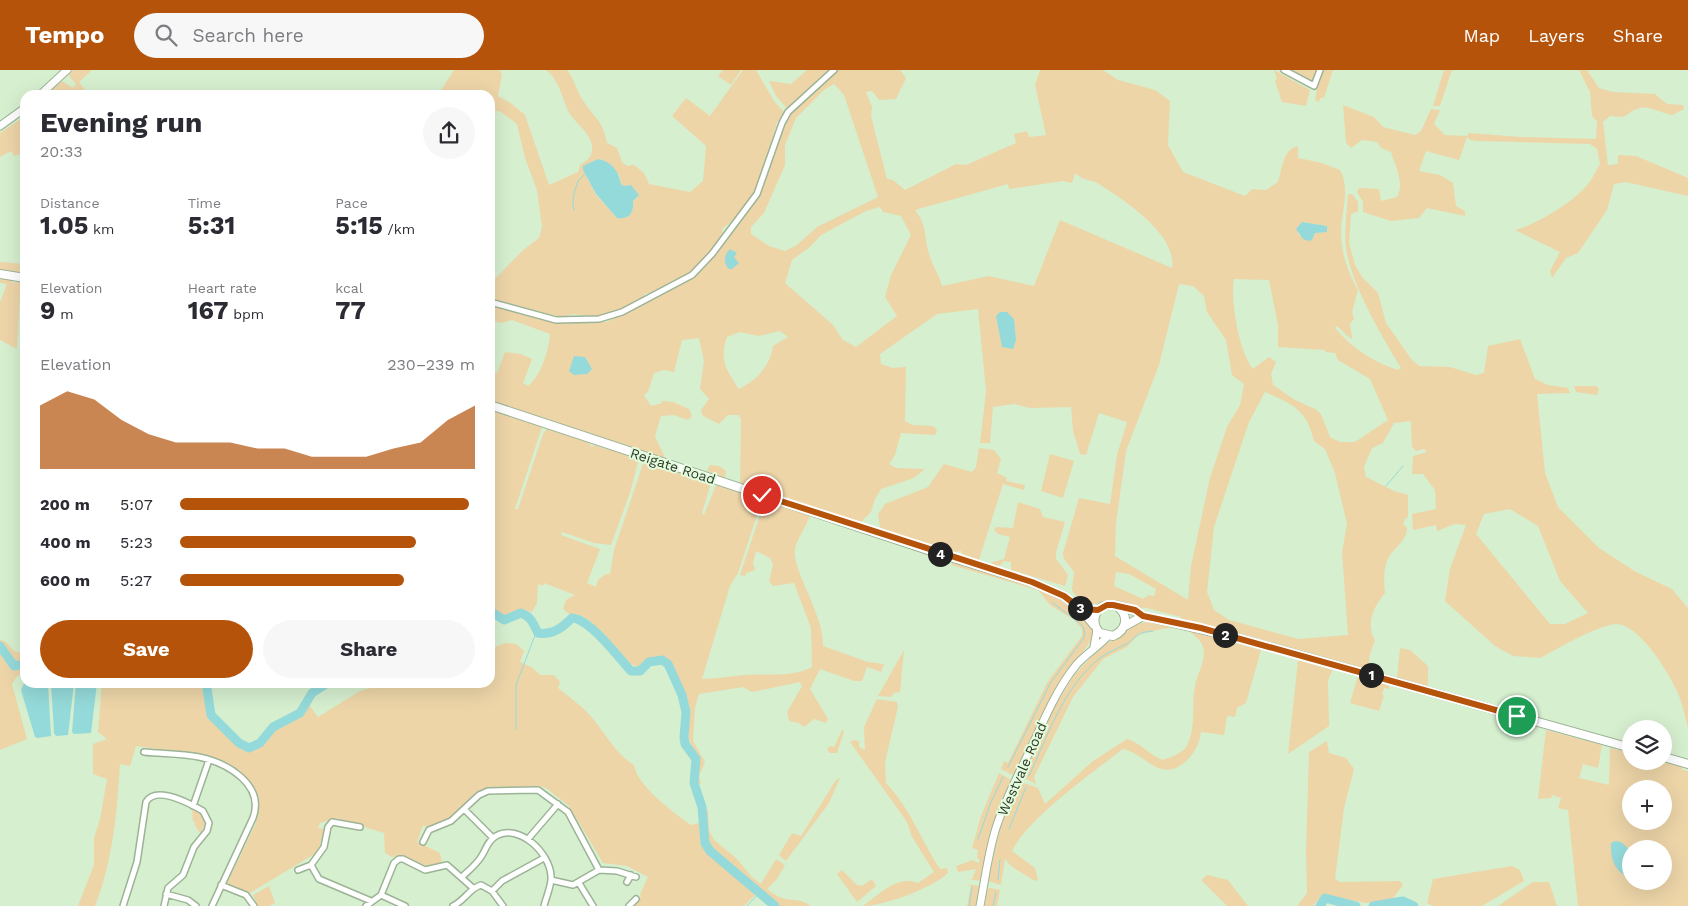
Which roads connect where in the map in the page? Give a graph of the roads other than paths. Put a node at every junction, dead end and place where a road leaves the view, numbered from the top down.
1 (67, 70) edge
2 (834, 70) edge
3 (1284, 70) edge
4 (1320, 70) edge
5 (45, 90) edge
6 (20, 112) edge
7 (0, 126) edge
8 (0, 274) edge
9 (20, 277) edge
10 (495, 303) edge
11 (495, 407) edge
12 (1118, 607) junction
13 (1081, 609) junction
14 (1098, 610) junction
15 (1143, 616) junction
16 (1125, 626) junction
17 (1095, 627) junction
18 (1108, 636) junction
19 (1094, 647) junction
20 (1622, 745) edge
21 (144, 752) dead end
22 (172, 754) junction
23 (1672, 759) edge
24 (209, 760) junction
25 (172, 761) dead end
26 (1688, 764) edge
27 (558, 804) junction
28 (193, 806) junction
29 (464, 809) junction
30 (320, 825) dead end
31 (328, 827) junction
32 (360, 827) dead end
33 (492, 838) junction
34 (528, 839) junction
35 (423, 842) dead end
36 (544, 858) junction
37 (311, 865) junction
38 (298, 870) dead end
39 (599, 870) junction
40 (462, 877) junction
41 (551, 880) junction
42 (627, 882) dead end
43 (579, 883) junction
44 (221, 885) junction
45 (473, 888) junction
46 (492, 891) junction
47 (166, 894) junction
48 (382, 895) junction
49 (636, 899) dead end
50 (371, 901) junction
51 (123, 906) edge
52 (164, 906) edge
53 (196, 906) edge
54 (212, 906) edge
55 (254, 906) edge
56 (366, 906) edge
57 (405, 906) edge
58 (453, 906) edge
59 (503, 906) edge
60 (544, 906) edge
61 (593, 906) edge
62 (629, 906) edge
63 (980, 906) edge

1 - 5 street
2 - 10 street
3 - 4 street
6 - 7 street
8 - 9 main road
11 - 13 main road, Reigate Road
12 - 14 main road
12 - 15 main road
12 - 16 main road
13 - 14 main road
13 - 17 main road, Reigate Road
14 - 17 main road
15 - 16 main road
15 - 20 main road
16 - 18 main road
17 - 18 main road
17 - 19 street
18 - 19 street, Westvale Road
19 - 63 street, Westvale Road
21 - 22 street
22 - 24 street
22 - 25 street
23 - 26 main road
24 - 28 street
24 - 44 street
27 - 29 street
27 - 34 street
27 - 39 street
28 - 47 street
28 - 51 street
29 - 33 street
29 - 35 street
30 - 31 street
31 - 32 street
31 - 37 street
33 - 34 street
33 - 40 street
34 - 36 street
36 - 41 street
36 - 46 street
37 - 38 street
37 - 50 street
39 - 42 street
39 - 43 street
40 - 45 street
40 - 48 street
41 - 43 street
41 - 60 street
43 - 61 street
44 - 54 street
44 - 55 street
45 - 46 street
45 - 58 street
46 - 59 street
47 - 52 street
47 - 53 street
48 - 50 street
48 - 57 street
49 - 62 street
50 - 56 street

